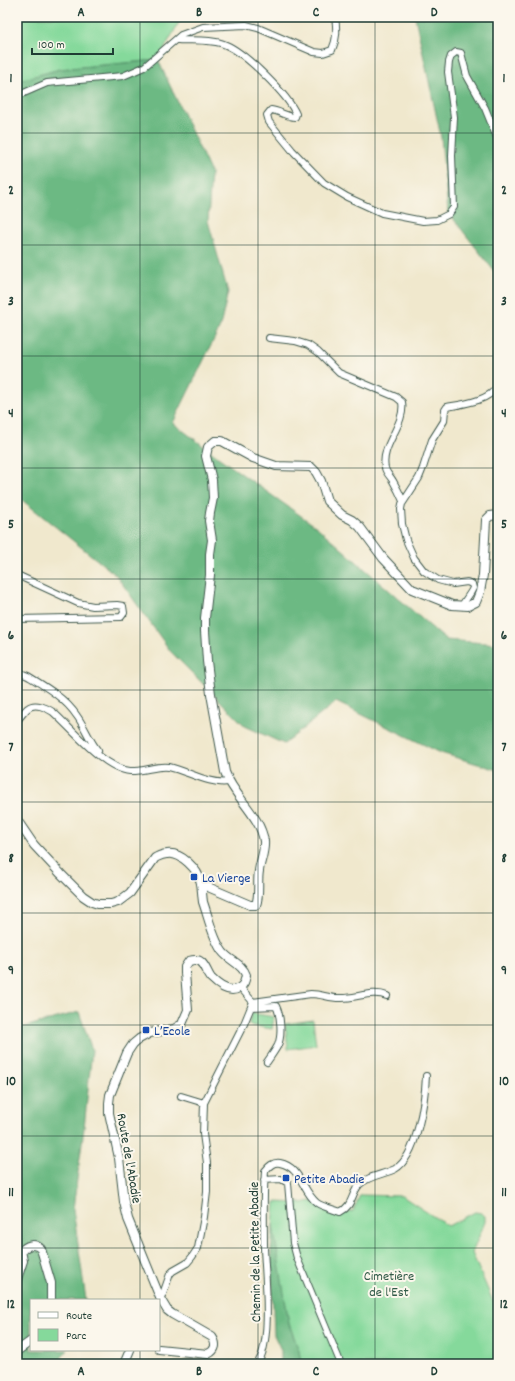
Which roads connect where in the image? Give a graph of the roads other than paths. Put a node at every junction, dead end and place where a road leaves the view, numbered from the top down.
1 (334, 17) edge
2 (178, 40) junction
3 (17, 96) edge
4 (498, 140) edge
5 (269, 338) dead end
6 (498, 386) edge
7 (404, 501) junction
8 (498, 515) edge
9 (17, 575) edge
10 (462, 606) junction
11 (17, 619) edge
12 (17, 677) edge
13 (17, 720) edge
14 (101, 757) junction
15 (228, 782) junction
16 (17, 820) edge
17 (201, 884) junction
18 (240, 987) junction
19 (387, 996) dead end
20 (252, 1004) junction
21 (267, 1062) dead end
22 (426, 1076) dead end
23 (181, 1096) dead end
24 (204, 1103) junction
25 (264, 1180) junction
26 (20, 1253) edge
27 (17, 1282) edge
28 (160, 1297) junction
29 (50, 1299) edge
30 (30, 1341) edge
31 (160, 1349) edge
32 (17, 1351) edge
33 (130, 1351) edge
34 (124, 1364) edge
35 (257, 1364) edge
36 (341, 1364) edge

1 - 2 street
2 - 3 street
2 - 4 street
5 - 7 street
6 - 7 street
7 - 10 street
8 - 10 street
9 - 11 street
10 - 15 street
12 - 14 street
13 - 14 street
14 - 15 street
15 - 17 street
16 - 17 street
17 - 18 street
18 - 20 street
18 - 28 street, Route de l'Abadie
19 - 20 street
20 - 21 street
20 - 24 street
22 - 25 street, Chemin de la Petite Abadie
23 - 24 street
24 - 28 street
25 - 35 street, Chemin de la Petite Abadie
25 - 36 street
26 - 27 street
26 - 29 street
28 - 31 street, Route de l'Abadie
30 - 32 street
33 - 34 street

